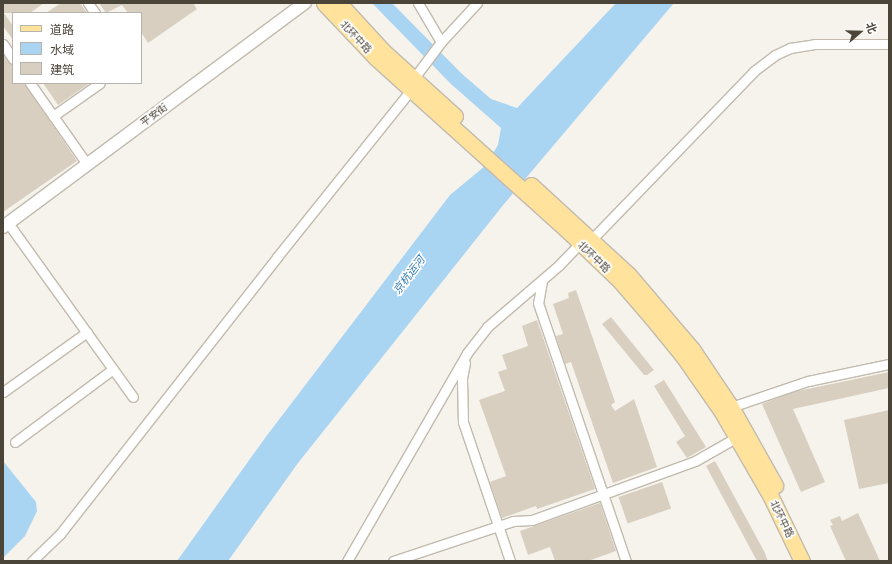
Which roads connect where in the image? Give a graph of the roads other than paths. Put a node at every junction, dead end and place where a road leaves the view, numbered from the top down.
1 (88, 3) edge
2 (305, 3) edge
3 (324, 3) edge
4 (339, 3) edge
5 (418, 3) edge
6 (477, 3) edge
7 (94, 12) edge
8 (441, 42) junction
9 (3, 44) edge
10 (889, 44) edge
11 (12, 58) edge
12 (31, 84) edge
13 (99, 84) edge
14 (412, 84) junction
15 (53, 116) junction
16 (87, 164) junction
17 (6, 225) edge
18 (586, 241) junction
19 (542, 280) junction
20 (86, 332) junction
21 (467, 353) junction
22 (889, 364) edge
23 (113, 368) junction
24 (3, 392) edge
25 (133, 397) dead end
26 (731, 407) junction
27 (737, 437) junction
28 (15, 442) dead end
29 (603, 494) junction
30 (498, 526) junction
31 (32, 561) edge
32 (347, 561) edge
33 (394, 561) edge
34 (510, 561) edge
35 (626, 561) edge
36 (802, 561) edge
37 (813, 561) edge

1 - 7 street
2 - 16 street, 平安街
3 - 14 main road, 北环中路
4 - 14 main road, 北环中路
5 - 8 street
6 - 8 street
8 - 14 street
9 - 11 street
10 - 18 street
12 - 15 street
13 - 15 street
14 - 18 main road, 北环中路
14 - 31 street
15 - 16 street
16 - 17 street, 平安街
17 - 20 street
18 - 19 street
18 - 26 main road, 北环中路
18 - 27 main road, 北环中路
19 - 21 street
19 - 29 street
20 - 23 street
20 - 24 street
21 - 30 street
21 - 32 street
22 - 26 street
23 - 25 street
23 - 28 street
26 - 37 main road, 北环中路
27 - 29 street
27 - 36 main road, 北环中路
29 - 30 street
29 - 35 street
30 - 33 street
30 - 34 street

